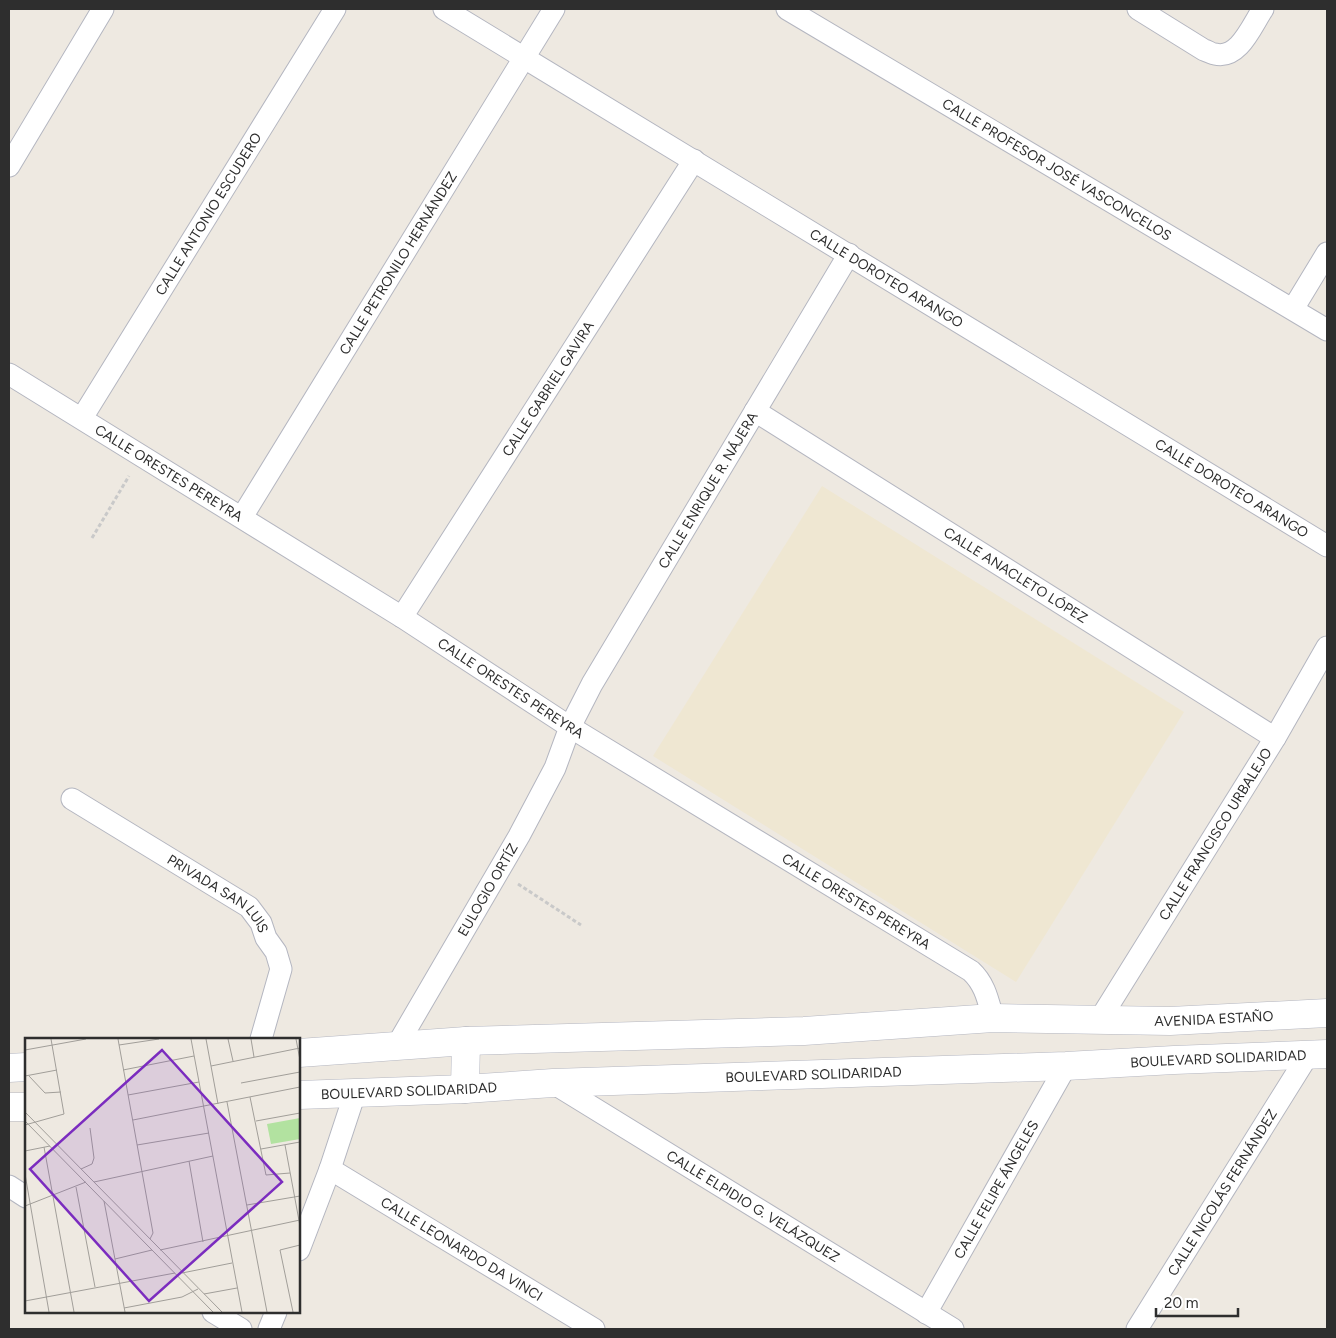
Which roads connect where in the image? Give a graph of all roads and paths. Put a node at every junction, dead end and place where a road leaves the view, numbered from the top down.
1 (103, 9) edge
2 (335, 9) edge
3 (444, 9) edge
4 (554, 9) edge
5 (787, 9) edge
6 (1138, 9) edge
7 (1263, 9) edge
8 (524, 57) junction
9 (694, 160) junction
10 (9, 166) edge
11 (1327, 253) edge
12 (849, 254) junction
13 (1293, 309) junction
14 (1327, 330) edge
15 (9, 374) edge
16 (755, 411) junction
17 (82, 418) junction
18 (141, 456) junction
19 (242, 517) junction
20 (92, 538) dead end
21 (1327, 546) edge
22 (402, 618) junction
23 (1327, 647) edge
24 (570, 727) junction
25 (1275, 738) junction
26 (72, 799) dead end
27 (499, 871) junction
28 (581, 925) dead end
29 (1327, 1013) edge
30 (992, 1018) junction
31 (1100, 1019) junction
32 (1170, 1021) junction
33 (813, 1031) junction
34 (261, 1038) edge
35 (466, 1041) junction
36 (396, 1047) junction
37 (300, 1053) edge
38 (1318, 1054) edge
39 (1174, 1060) junction
40 (1066, 1066) junction
41 (25, 1067) edge
42 (9, 1068) edge
43 (815, 1074) junction
44 (552, 1083) junction
45 (465, 1088) junction
46 (355, 1093) junction
47 (300, 1095) edge
48 (9, 1107) edge
49 (25, 1107) edge
50 (330, 1169) junction
51 (9, 1186) edge
52 (25, 1196) edge
53 (300, 1247) edge
54 (215, 1313) edge
55 (276, 1313) edge
56 (926, 1313) junction
57 (241, 1329) edge
58 (269, 1329) edge
59 (594, 1329) edge
60 (953, 1329) edge
61 (1138, 1329) edge

1 - 10 street
2 - 17 street, CALLE ANTONIO ESCUDERO
3 - 8 street, CALLE DOROTEO ARANGO
4 - 8 street, CALLE PETRONILO HERNÁNDEZ
5 - 13 street, CALLE PROFESOR JOSÉ VASCONCELOS
6 - 7 street
8 - 9 street, CALLE DOROTEO ARANGO
8 - 19 street, CALLE PETRONILO HERNÁNDEZ
9 - 12 street, CALLE DOROTEO ARANGO
9 - 22 street, CALLE GABRIEL GAVIRA
11 - 13 street
12 - 16 street, CALLE ENRIQUE R. NÁJERA
12 - 21 street, CALLE DOROTEO ARANGO
13 - 14 street, CALLE PROFESOR JOSÉ VASCONCELOS
15 - 17 street, CALLE ORESTES PEREYRA
16 - 24 street, CALLE ENRIQUE R. NÁJERA
16 - 25 street, CALLE ANACLETO LÓPEZ
17 - 18 street, CALLE ORESTES PEREYRA
18 - 19 street, CALLE ORESTES PEREYRA
18 - 20 path
19 - 22 street, CALLE ORESTES PEREYRA
22 - 24 street, CALLE ORESTES PEREYRA
23 - 25 street, CALLE FRANCISCO URBALEJO
24 - 27 street, EULOGIO ORTÍZ
24 - 30 street, CALLE ORESTES PEREYRA
25 - 31 street, CALLE FRANCISCO URBALEJO
26 - 34 street, PRIVADA SAN LUIS
27 - 28 path
27 - 36 street, EULOGIO ORTÍZ
29 - 32 main road, AVENIDA ESTAÑO
30 - 31 main road
30 - 33 main road
31 - 32 main road, AVENIDA ESTAÑO
32 - 39 main road
33 - 35 main road
33 - 43 main road
35 - 36 main road
35 - 45 main road
36 - 37 main road
38 - 39 main road, BOULEVARD SOLIDARIDAD
38 - 61 street, CALLE NICOLÁS FERNÁNDEZ
39 - 40 main road, BOULEVARD SOLIDARIDAD
40 - 43 main road, BOULEVARD SOLIDARIDAD
40 - 56 street, CALLE FELIPE ÁNGELES
41 - 42 main road
43 - 44 main road, BOULEVARD SOLIDARIDAD
44 - 45 main road, BOULEVARD SOLIDARIDAD
44 - 56 street, CALLE ELPIDIO G. VELÁZQUEZ
45 - 46 main road, BOULEVARD SOLIDARIDAD
46 - 47 main road, BOULEVARD SOLIDARIDAD
46 - 50 street
48 - 49 main road
50 - 53 street
50 - 59 street, CALLE LEONARDO DA VINCI
51 - 52 street
54 - 57 street
55 - 58 street
56 - 60 street, CALLE ELPIDIO G. VELÁZQUEZ

